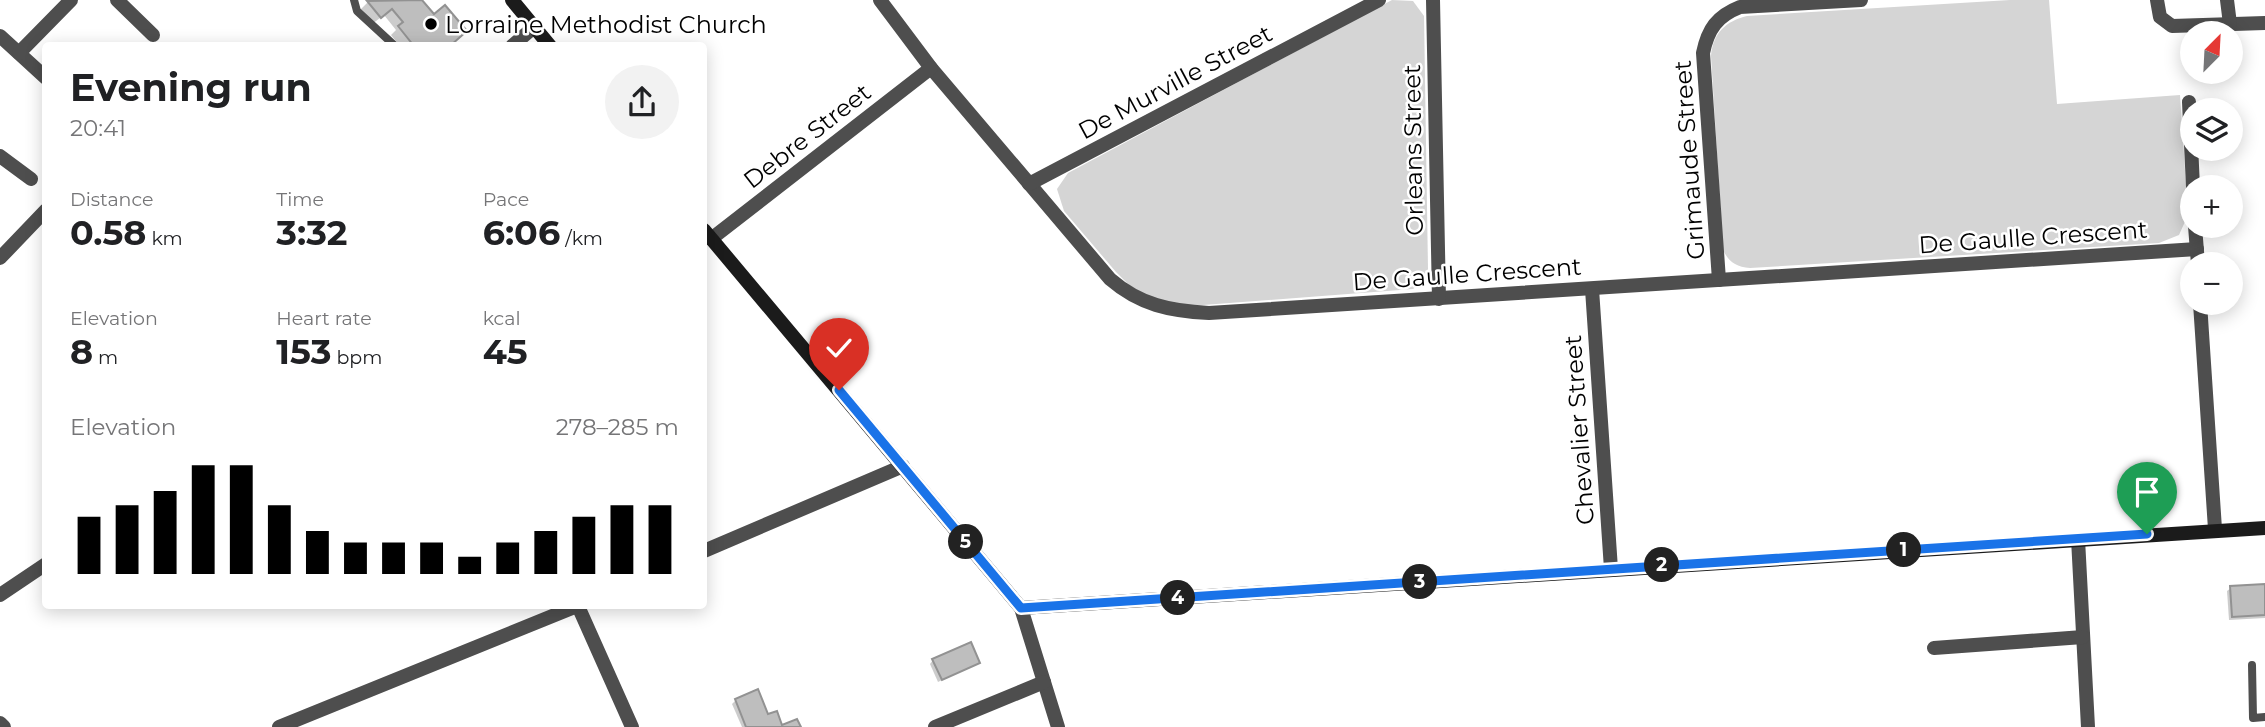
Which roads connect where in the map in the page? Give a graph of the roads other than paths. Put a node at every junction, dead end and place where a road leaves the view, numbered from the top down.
1 (71, 0) edge
2 (117, 0) edge
3 (354, 0) edge
4 (512, 0) edge
5 (880, 0) edge
6 (1379, 0) edge
7 (1433, 0) edge
8 (1861, 0) edge
9 (2157, 0) edge
10 (2228, 0) edge
11 (2230, 21) edge
12 (2265, 23) edge
13 (2244, 24) edge
14 (2180, 26) edge
15 (534, 27) junction
16 (153, 35) dead end
17 (0, 36) edge
18 (391, 42) edge
19 (517, 42) edge
20 (547, 42) edge
21 (19, 53) junction
22 (931, 68) junction
23 (42, 74) edge
24 (0, 156) edge
25 (31, 179) dead end
26 (1029, 184) junction
27 (42, 214) edge
28 (707, 235) edge
29 (2197, 238) edge
30 (2197, 249) junction
31 (2197, 252) edge
32 (0, 258) edge
33 (1719, 280) junction
34 (1592, 289) junction
35 (1439, 299) junction
36 (2201, 315) edge
37 (903, 466) junction
38 (2265, 525) edge
39 (2215, 529) junction
40 (2078, 539) junction
41 (707, 550) edge
42 (42, 567) edge
43 (1611, 569) junction
44 (0, 595) edge
45 (1021, 608) junction
46 (571, 609) edge
47 (579, 609) edge
48 (2084, 637) junction
49 (1934, 648) dead end
50 (2252, 665) dead end
51 (1044, 682) junction
52 (2265, 717) edge
53 (279, 727) edge
54 (632, 727) edge
55 (935, 727) edge
56 (1058, 727) edge
57 (2088, 727) edge

1 - 21 street
2 - 16 street
3 - 18 lane
4 - 15 street
5 - 22 street, De Gaulle Crescent
6 - 26 street, De Murville Street
7 - 35 street, Orleans Street
8 - 33 street, Grimaude Street
9 - 14 street
10 - 11 street
12 - 13 street
15 - 19 street
15 - 20 street
17 - 21 street
21 - 23 street
22 - 26 street, De Gaulle Crescent
22 - 28 street, Debre Street
24 - 25 street
26 - 35 street, De Gaulle Crescent
27 - 32 street
28 - 37 street
29 - 30 street
30 - 31 street
30 - 33 street, De Gaulle Crescent
33 - 34 street, De Gaulle Crescent
34 - 35 street, De Gaulle Crescent
34 - 43 street, Chevalier Street
36 - 39 street
37 - 41 street
37 - 45 street
38 - 39 street
39 - 40 street
40 - 43 street
40 - 48 street
42 - 44 street
43 - 45 street
45 - 51 street
46 - 53 street
47 - 54 street
48 - 49 street
48 - 57 street
50 - 52 lane
51 - 55 street
51 - 56 street

